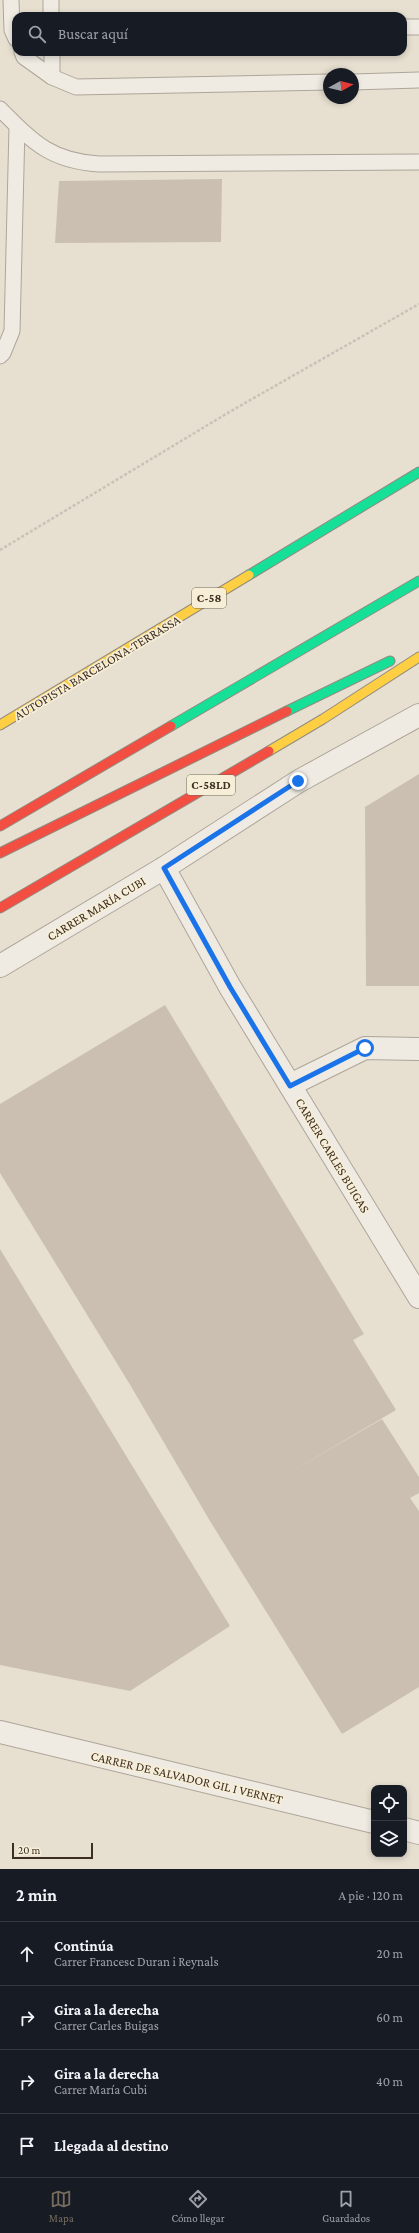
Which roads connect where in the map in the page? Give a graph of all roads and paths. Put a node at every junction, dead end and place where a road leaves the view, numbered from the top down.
1 (11, 0) edge
2 (51, 0) edge
3 (51, 12) edge
4 (407, 27) edge
5 (419, 27) edge
6 (12, 30) edge
7 (24, 56) edge
8 (52, 56) edge
9 (52, 77) junction
10 (419, 80) edge
11 (323, 82) edge
12 (359, 82) edge
13 (0, 109) edge
14 (17, 128) junction
15 (419, 162) edge
16 (419, 304) edge
17 (0, 356) edge
18 (419, 472) edge
19 (0, 550) edge
20 (419, 581) edge
21 (417, 651) edge
22 (398, 657) dead end
23 (419, 715) edge
24 (0, 725) edge
25 (0, 826) edge
26 (0, 853) edge
27 (164, 868) junction
28 (0, 908) edge
29 (0, 966) edge
30 (419, 1049) edge
31 (290, 1086) junction
32 (419, 1297) edge
33 (0, 1732) edge
34 (371, 1821) edge
35 (407, 1830) edge
36 (419, 1833) edge

1 - 6 lane
2 - 3 lane
4 - 5 lane
7 - 9 lane
8 - 9 lane
9 - 11 lane
10 - 12 lane
13 - 14 lane
14 - 15 lane
14 - 17 lane
16 - 19 path
18 - 24 highway, AUTOPISTA BARCELONA-TERRASSA / C-58
20 - 25 highway
21 - 28 highway, C-58LD
22 - 26 highway
23 - 27 street, CARRER MARÍA CUBI
27 - 29 street, CARRER MARÍA CUBI
27 - 31 street, CARRER CARLES BUIGAS
30 - 31 street
31 - 32 street, CARRER CARLES BUIGAS
33 - 34 street, CARRER DE SALVADOR GIL I VERNET
35 - 36 street

